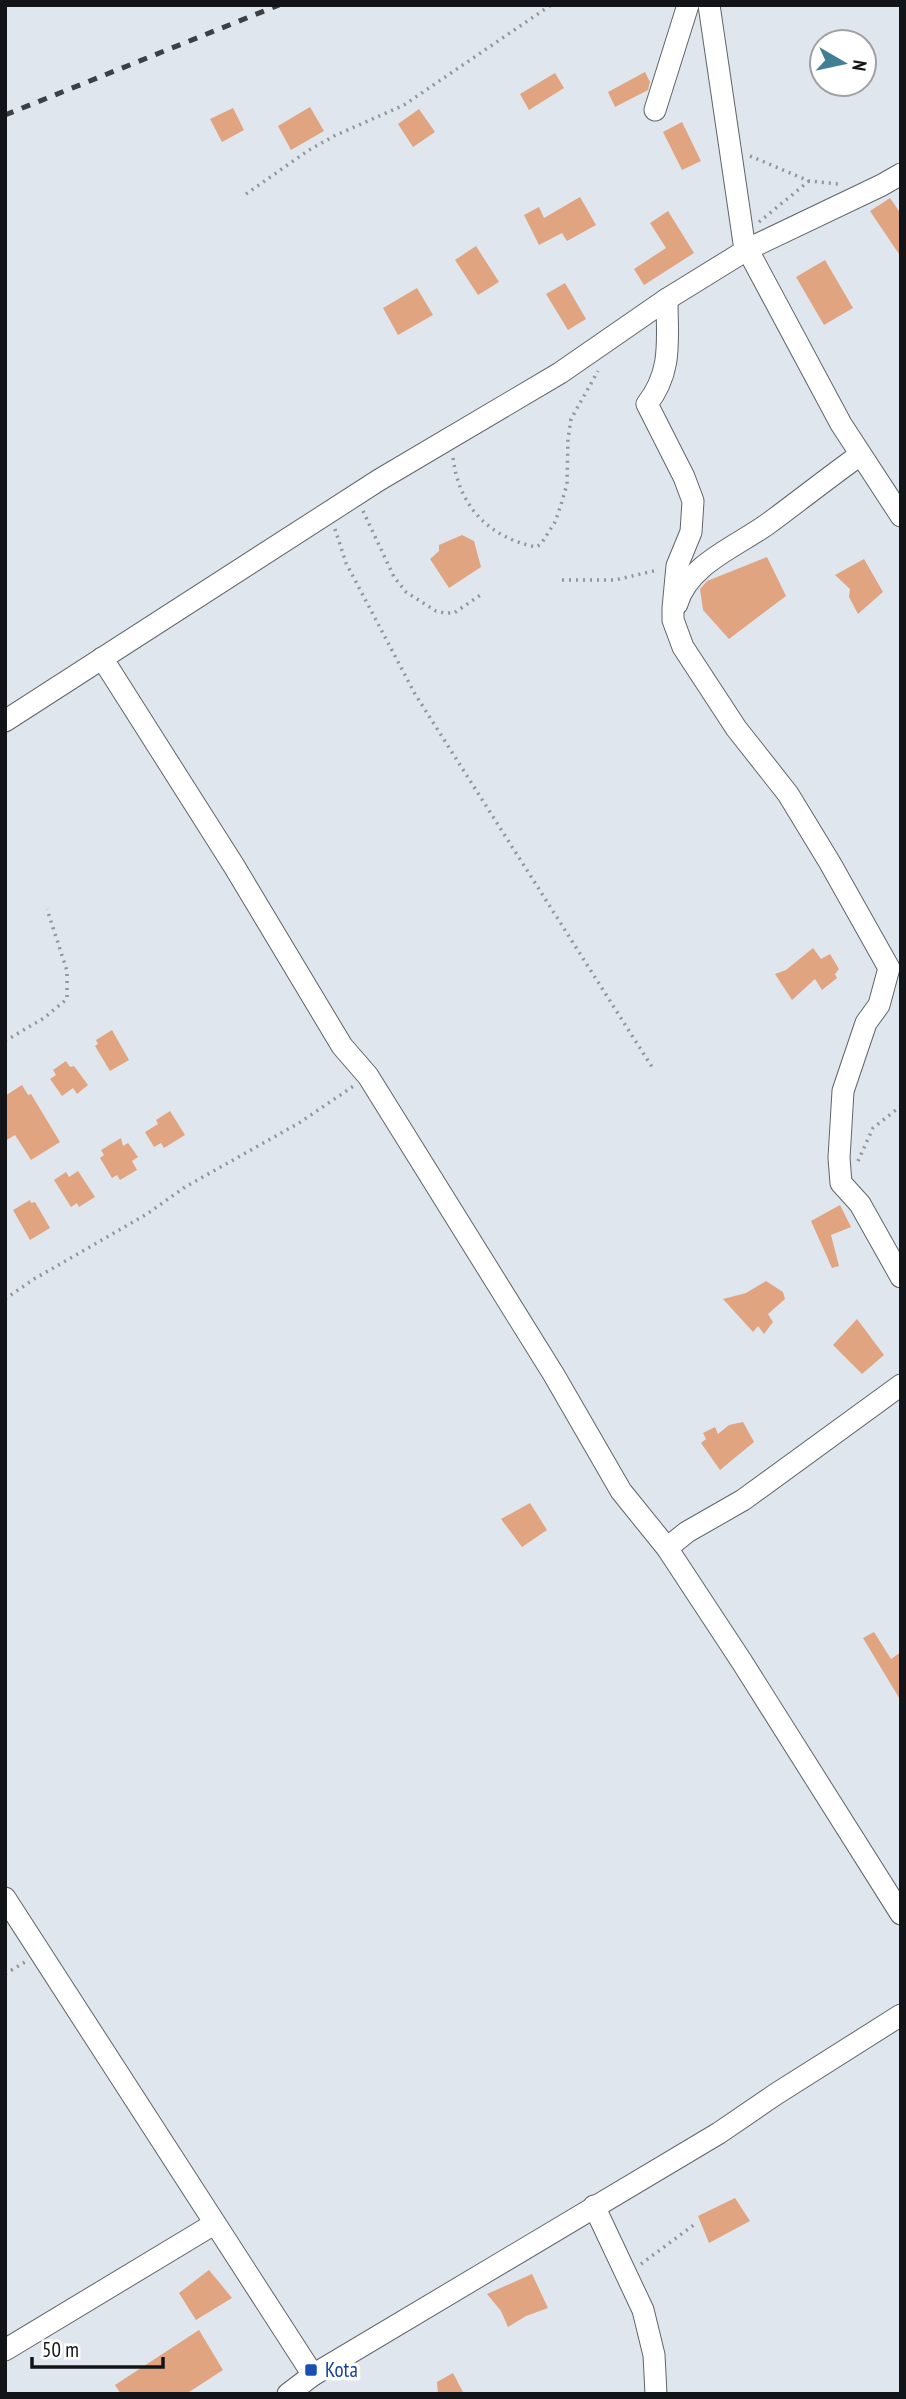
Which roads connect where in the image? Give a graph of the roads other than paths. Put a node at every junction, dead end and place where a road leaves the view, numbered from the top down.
1 (688, 5) edge
2 (709, 5) edge
3 (655, 110) dead end
4 (901, 174) edge
5 (745, 242) junction
6 (667, 299) junction
7 (860, 455) junction
8 (901, 516) edge
9 (691, 532) junction
10 (707, 564) junction
11 (673, 620) junction
12 (102, 658) junction
13 (5, 721) edge
14 (901, 1277) edge
15 (901, 1385) edge
16 (667, 1548) junction
17 (5, 1898) edge
18 (901, 1914) edge
19 (901, 2015) edge
20 (594, 2206) junction
21 (214, 2224) junction
22 (5, 2350) edge
23 (302, 2387) edge
24 (656, 2394) edge

1 - 3 street
2 - 5 street
4 - 5 street
5 - 6 street
5 - 7 street
6 - 9 street
6 - 12 street
7 - 8 street
7 - 10 street
9 - 10 street
9 - 11 street
10 - 11 street
11 - 14 street
12 - 13 street
12 - 16 street
15 - 16 street
16 - 18 street
17 - 21 street
19 - 20 street
20 - 23 street
20 - 24 street
21 - 22 street
21 - 23 street

